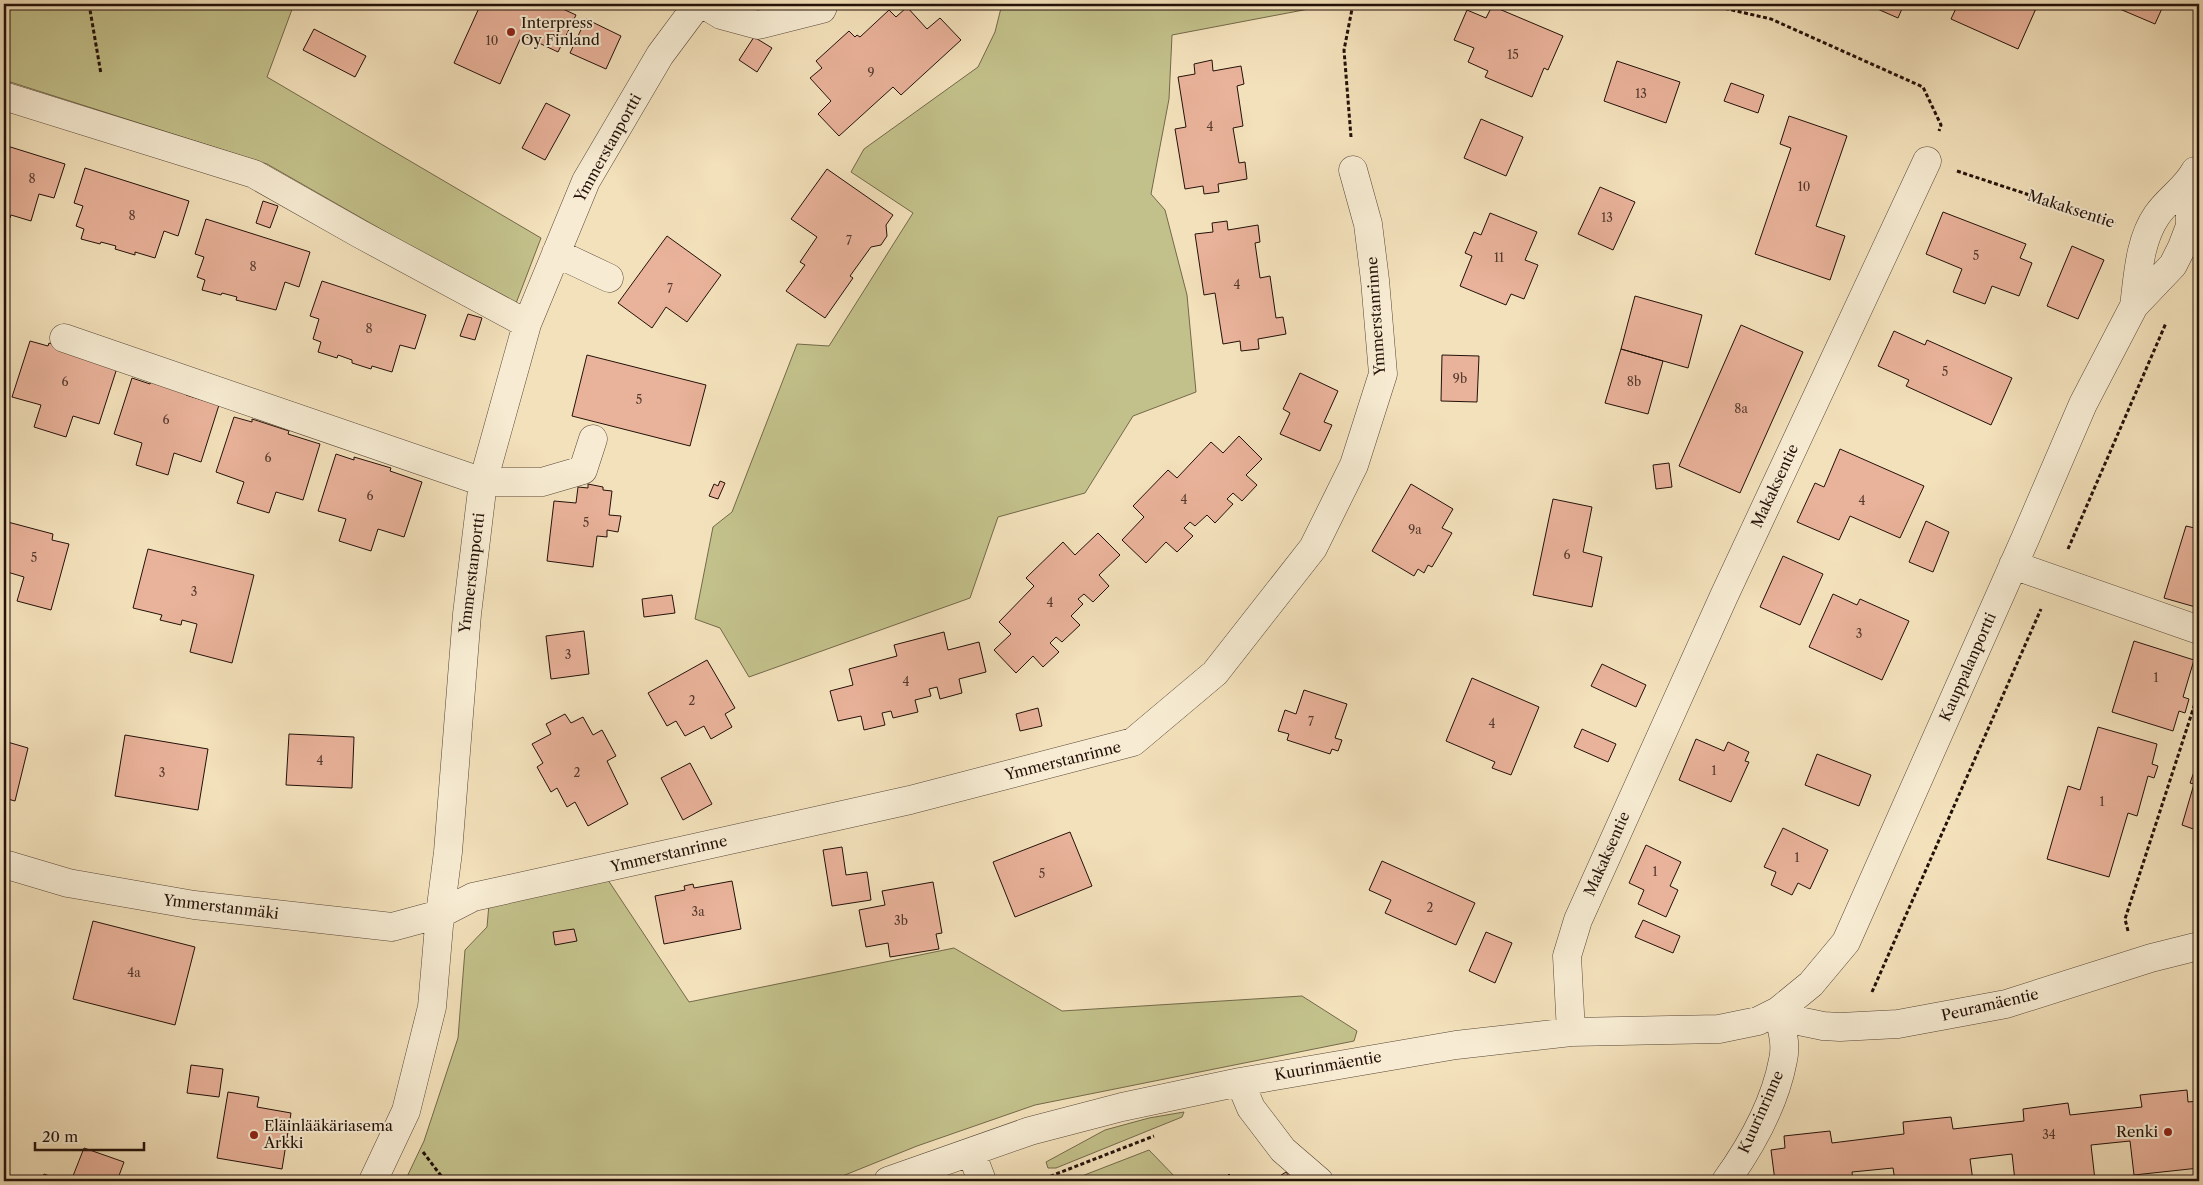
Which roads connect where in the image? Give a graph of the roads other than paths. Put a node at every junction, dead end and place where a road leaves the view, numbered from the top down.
1 (698, 4) edge
2 (703, 4) edge
3 (824, 4) edge
4 (4, 96) edge
5 (1927, 161) road end
6 (1353, 170) road end
7 (2195, 172) edge
8 (556, 254) junction
9 (609, 278) dead end
10 (2134, 306) junction
11 (527, 324) junction
12 (64, 338) dead end
13 (592, 439) dead end
14 (483, 482) junction
15 (2013, 565) junction
16 (2199, 630) edge
17 (4, 864) edge
18 (440, 914) junction
19 (2199, 946) edge
20 (1778, 1011) junction
21 (1571, 1032) junction
22 (1240, 1082) junction
23 (971, 1152) junction
24 (373, 1181) edge
25 (888, 1181) edge
26 (982, 1181) edge
27 (1319, 1181) edge
28 (1726, 1181) edge

1 - 8 street, Ymmerstanportti
2 - 3 street
4 - 11 street
5 - 21 street, Makaksentie
6 - 18 street, Ymmerstanrinne
7 - 10 street, Kauppalanportti
7 - 10 street, Kauppalanportti
8 - 9 street
8 - 11 street, Ymmerstanportti
10 - 15 street, Kauppalanportti
11 - 14 street, Ymmerstanportti
12 - 14 street
13 - 14 street
14 - 18 street, Ymmerstanportti
15 - 16 street
15 - 20 street, Kauppalanportti
17 - 18 street, Ymmerstanmäki
18 - 24 street, Ymmerstanportti
19 - 20 street, Peuramäentie
20 - 21 street, Kuurinmäentie
20 - 28 street, Kuurinrinne
21 - 22 street, Kuurinmäentie
22 - 23 street, Kuurinmäentie
22 - 27 street
23 - 25 street, Kuurinmäentie
23 - 26 street

